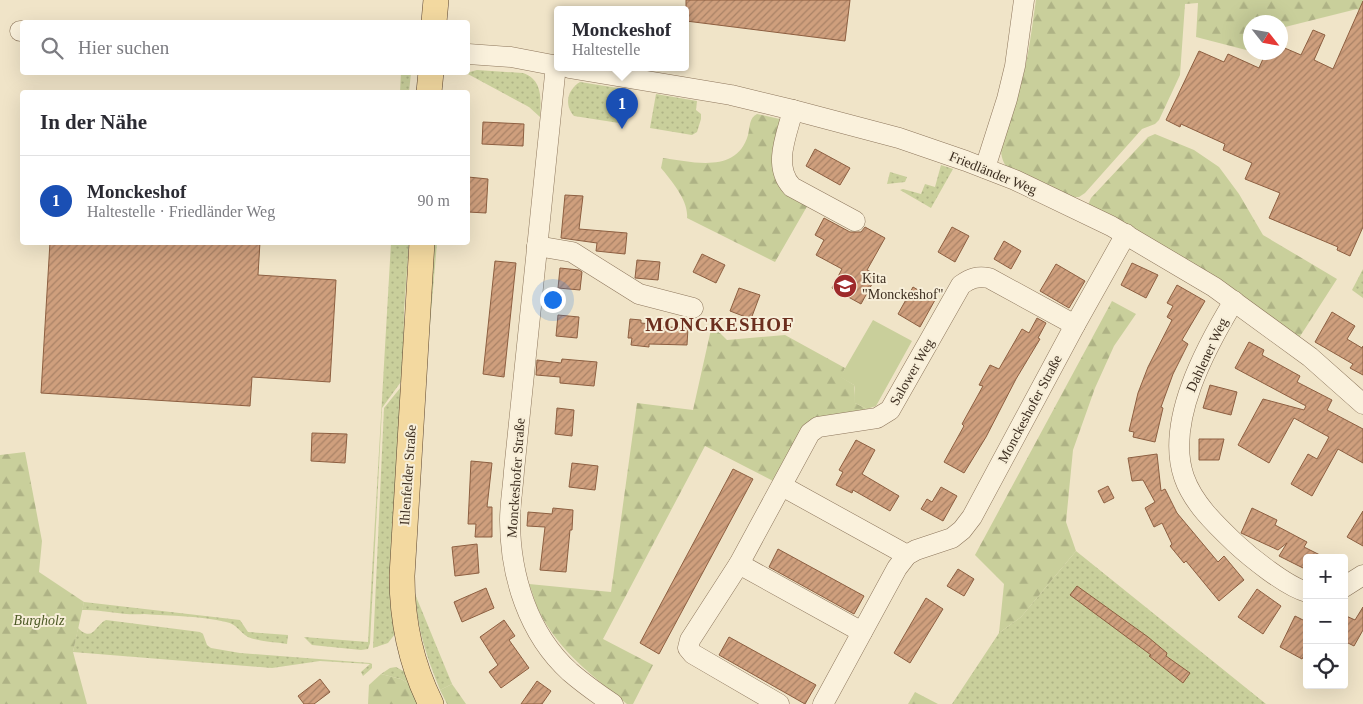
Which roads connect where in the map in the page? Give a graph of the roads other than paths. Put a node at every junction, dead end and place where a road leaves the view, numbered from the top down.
1 (436, 0) edge
2 (1024, 0) edge
3 (434, 20) edge
4 (470, 54) edge
5 (554, 65) edge
6 (560, 71) edge
7 (590, 71) edge
8 (431, 75) edge
9 (429, 90) edge
10 (793, 110) junction
11 (985, 168) junction
12 (855, 221) dead end
13 (1126, 234) junction
14 (422, 245) edge
15 (537, 246) junction
16 (1234, 301) junction
17 (692, 308) dead end
18 (1075, 325) junction
19 (1363, 404) edge
20 (782, 486) junction
21 (907, 555) junction
22 (740, 564) junction
23 (1363, 575) edge
24 (1348, 584) edge
25 (1303, 590) edge
26 (862, 632) junction
27 (431, 704) edge
28 (613, 704) edge
29 (779, 704) edge
30 (823, 704) edge

1 - 3 main road
2 - 11 street
4 - 5 street, Friedländer Weg
6 - 15 street, Monckeshofer Straße
7 - 10 street, Friedländer Weg
8 - 9 main road
10 - 11 street, Friedländer Weg
10 - 12 street
11 - 13 street, Friedländer Weg
13 - 16 street, Friedländer Weg
13 - 18 street, Monckeshofer Straße
14 - 27 main road, Ihlenfelder Straße
15 - 17 street
15 - 28 street, Monckeshofer Straße
16 - 19 street, Friedländer Weg
16 - 25 street, Dahlener Weg
18 - 20 street, Salower Weg
18 - 21 street, Monckeshofer Straße
20 - 21 street
20 - 22 street, Salower Weg
21 - 26 street
22 - 26 street
22 - 29 street, Salower Weg
23 - 24 street
26 - 30 street

